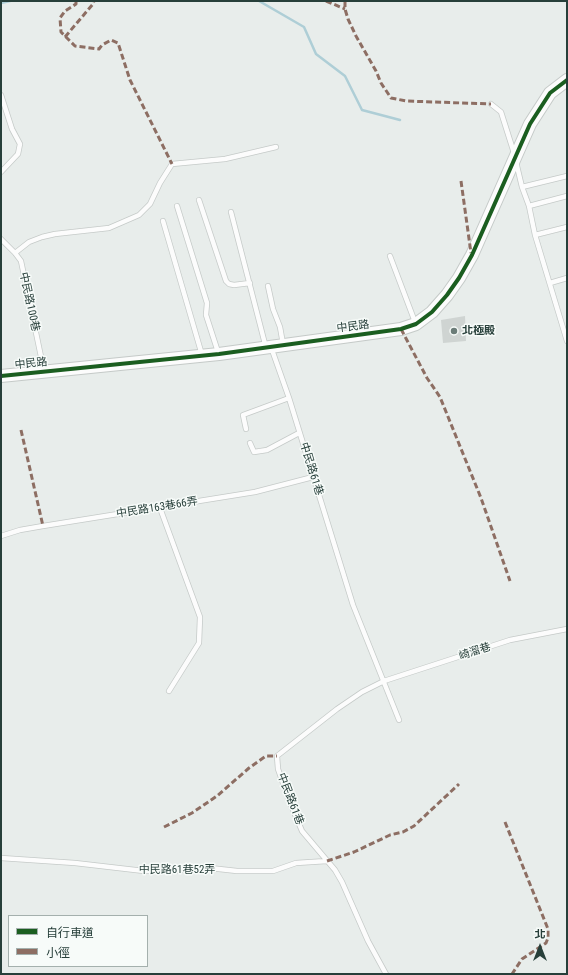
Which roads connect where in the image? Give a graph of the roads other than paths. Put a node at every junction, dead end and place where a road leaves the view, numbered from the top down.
1 (567, 80) edge
2 (1, 95) edge
3 (491, 104) dead end
4 (276, 147) dead end
5 (515, 159) junction
6 (1, 172) edge
7 (567, 176) edge
8 (522, 187) junction
9 (567, 196) edge
10 (199, 200) dead end
11 (177, 206) dead end
12 (529, 206) junction
13 (230, 212) dead end
14 (163, 221) dead end
15 (567, 227) edge
16 (535, 235) junction
17 (1, 239) edge
18 (15, 253) junction
19 (390, 256) dead end
20 (567, 278) edge
21 (550, 283) junction
22 (250, 284) junction
23 (268, 286) dead end
24 (416, 324) junction
25 (567, 341) edge
26 (283, 344) junction
27 (271, 347) junction
28 (219, 354) junction
29 (202, 356) junction
30 (44, 372) junction
31 (1, 376) edge
32 (289, 398) junction
33 (246, 429) dead end
34 (299, 433) junction
35 (250, 443) dead end
36 (313, 477) junction
37 (160, 508) junction
38 (1, 536) edge
39 (567, 629) edge
40 (384, 681) junction
41 (169, 691) dead end
42 (399, 720) dead end
43 (1, 858) edge
44 (327, 861) junction
45 (386, 974) edge

1 - 5 street, 中民路
2 - 6 lane
3 - 5 lane
4 - 18 lane
5 - 8 lane
5 - 24 street, 中民路
7 - 8 lane
8 - 12 lane
9 - 12 lane
10 - 22 lane
11 - 28 lane
12 - 16 lane
13 - 22 lane, 中民路61巷
14 - 29 lane
15 - 16 lane
16 - 21 lane
17 - 18 lane, 中民路100巷
18 - 30 lane, 中民路100巷
19 - 24 lane
20 - 21 lane
21 - 25 lane
22 - 27 lane, 中民路61巷
23 - 26 lane
24 - 26 street, 中民路
26 - 27 street, 中民路
27 - 28 street, 中民路
27 - 32 lane, 中民路61巷
28 - 29 street, 中民路
29 - 30 street, 中民路
30 - 31 street, 中民路
32 - 33 lane
32 - 34 lane, 中民路61巷
34 - 35 lane
34 - 36 lane, 中民路61巷
36 - 37 lane, 中民路163巷66弄
36 - 40 lane, 中民路61巷
37 - 38 lane, 中民路163巷66弄
37 - 41 lane
39 - 40 lane, 崎溜巷
40 - 42 lane, 中民路61巷
40 - 44 lane, 中民路61巷
43 - 44 lane, 中民路61巷52弄
44 - 45 lane, 中民路61巷

